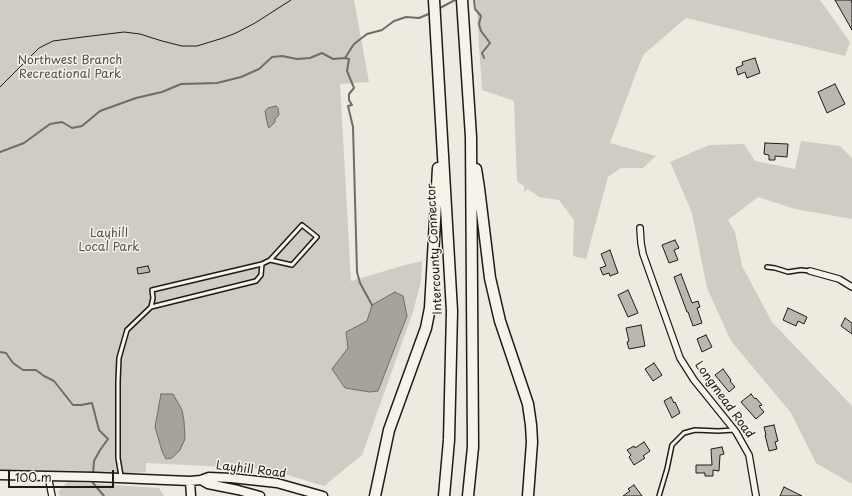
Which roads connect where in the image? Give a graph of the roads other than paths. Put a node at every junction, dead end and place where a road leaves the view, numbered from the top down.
1 (434, 0) edge
2 (462, 0) edge
3 (441, 122) junction
4 (470, 136) junction
5 (640, 228) dead end
6 (270, 260) junction
7 (262, 264) junction
8 (767, 267) dead end
9 (810, 271) joint
10 (852, 286) edge
11 (151, 307) junction
12 (734, 430) junction
13 (0, 475) edge
14 (48, 476) junction
15 (121, 478) junction
16 (201, 480) junction
17 (190, 481) junction
18 (528, 483) junction
19 (52, 496) edge
20 (191, 496) edge
21 (260, 496) edge
22 (323, 496) edge
23 (375, 496) edge
24 (444, 496) edge
25 (468, 496) edge
26 (528, 496) edge
27 (533, 496) edge
28 (659, 496) edge
29 (756, 496) edge

1 - 3 highway, Intercounty Connector
2 - 4 highway
3 - 23 highway
3 - 24 highway, Intercounty Connector
4 - 18 highway
4 - 25 highway
5 - 12 street, Longmead Road
6 - 6 lane
6 - 7 lane
7 - 11 lane
7 - 11 lane
8 - 9 lane
9 - 10 street
11 - 15 lane
12 - 28 lane
12 - 29 street, Longmead Road
13 - 14 main road, Layhill Road
14 - 15 main road, Layhill Road
14 - 19 street
15 - 17 main road, Layhill Road
16 - 17 main road, Layhill Road
16 - 21 main road, Layhill Road
16 - 22 main road, Layhill Road
17 - 20 main road
18 - 26 highway
18 - 27 highway

